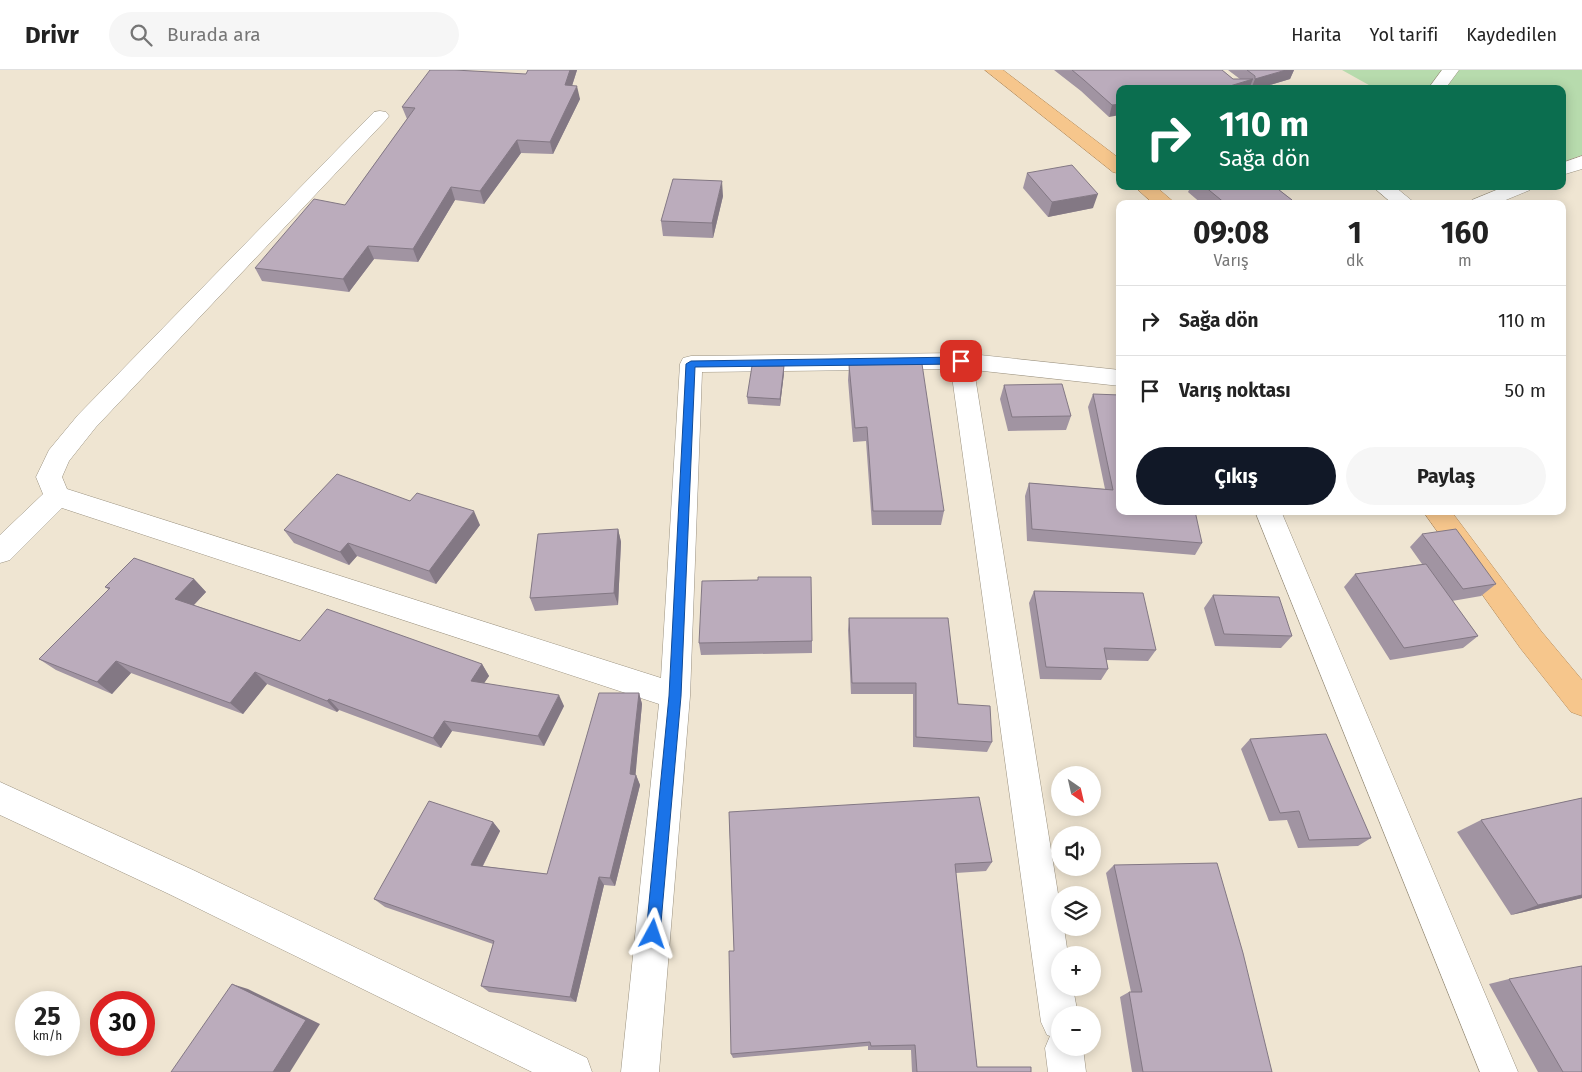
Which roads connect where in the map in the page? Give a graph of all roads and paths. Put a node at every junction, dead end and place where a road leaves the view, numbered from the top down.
1 (993, 70) edge
2 (1002, 70) edge
3 (1451, 70) edge
4 (1439, 85) edge
5 (380, 116) dead end
6 (1116, 159) edge
7 (1582, 162) edge
8 (1116, 165) edge
9 (1566, 168) edge
10 (1148, 190) edge
11 (1157, 190) edge
12 (1387, 190) edge
13 (1513, 190) edge
14 (1161, 200) edge
15 (1168, 200) edge
16 (1400, 200) edge
17 (1489, 200) edge
18 (961, 361) junction
19 (1116, 378) edge
20 (57, 496) junction
21 (1270, 515) edge
22 (1439, 515) edge
23 (1451, 515) edge
24 (0, 552) edge
25 (1582, 684) edge
26 (675, 696) junction
27 (1582, 702) edge
28 (0, 798) edge
29 (1058, 1006) edge
30 (1065, 1056) edge
31 (572, 1072) edge
32 (640, 1072) edge
33 (1067, 1072) edge
34 (1499, 1072) edge

1 - 8 highway
2 - 6 highway
3 - 4 street
5 - 20 street
7 - 9 street
10 - 14 highway
11 - 15 highway
12 - 16 street
13 - 17 street
18 - 19 street
18 - 26 street
18 - 29 street
20 - 24 street
20 - 26 street
21 - 34 street
22 - 27 highway
23 - 25 highway
26 - 32 street
28 - 31 street
30 - 33 street

